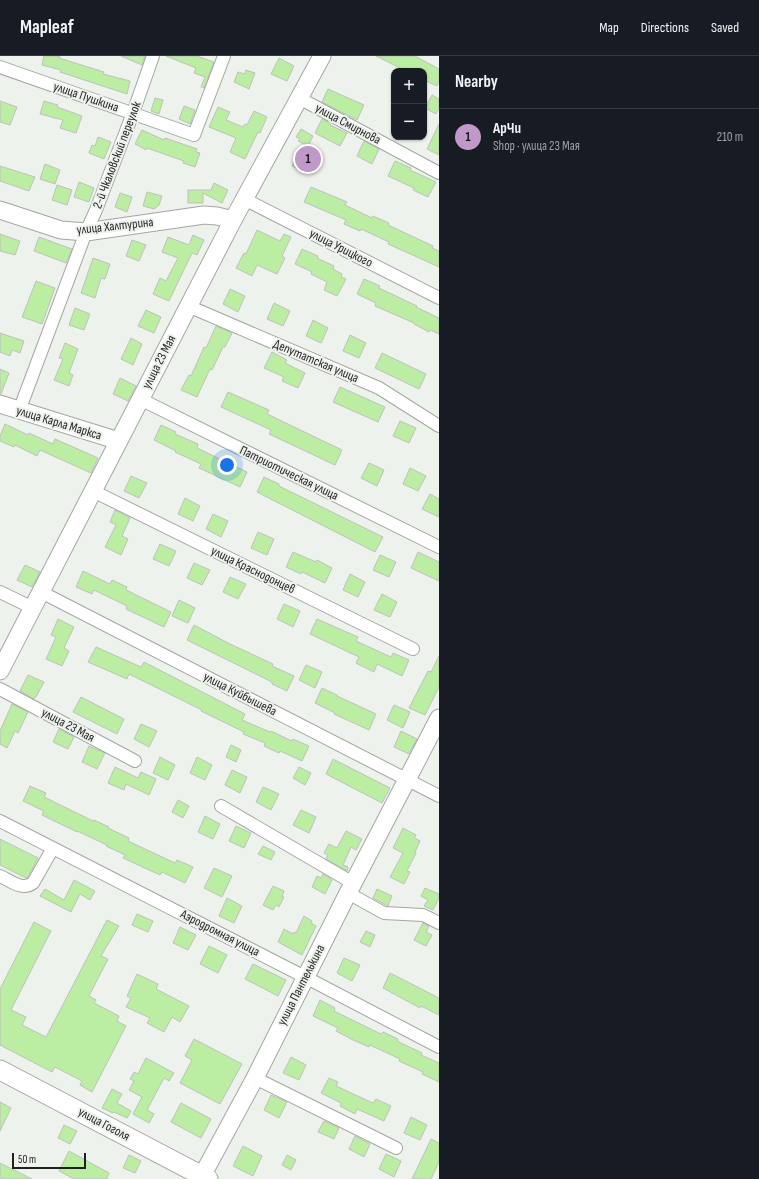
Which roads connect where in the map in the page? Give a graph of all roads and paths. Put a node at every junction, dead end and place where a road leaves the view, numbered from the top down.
1 (153, 56) edge
2 (224, 56) edge
3 (322, 56) edge
4 (0, 67) edge
5 (299, 98) junction
6 (133, 113) junction
7 (439, 173) edge
8 (244, 199) junction
9 (0, 210) edge
10 (233, 220) junction
11 (86, 232) junction
12 (439, 298) edge
13 (188, 306) junction
14 (140, 399) junction
15 (0, 404) edge
16 (19, 411) junction
17 (439, 426) edge
18 (119, 441) junction
19 (93, 491) junction
20 (439, 547) edge
21 (0, 592) edge
22 (41, 592) junction
23 (33, 608) junction
24 (413, 649) dead end
25 (0, 671) edge
26 (0, 689) edge
27 (439, 718) edge
28 (135, 761) dead end
29 (407, 779) junction
30 (439, 796) edge
31 (221, 806) dead end
32 (0, 821) edge
33 (52, 848) junction
34 (0, 876) edge
35 (350, 888) junction
36 (439, 923) edge
37 (305, 977) junction
38 (439, 1047) edge
39 (0, 1070) edge
40 (255, 1078) junction
41 (396, 1148) dead end
42 (204, 1178) edge

1 - 6 street, 2-й Чкаловский переулок
2 - 6 street, улица Пушкина
3 - 5 main road, улица 23 Мая
4 - 6 street, улица Пушкина
5 - 7 street, улица Смирнова
5 - 8 main road, улица 23 Мая
6 - 11 street, 2-й Чкаловский переулок
8 - 10 main road, улица 23 Мая
8 - 12 street, улица Урицкого
9 - 11 main road, улица Халтурина
10 - 11 main road, улица Халтурина
10 - 13 main road, улица 23 Мая
11 - 16 street, 2-й Чкаловский переулок
13 - 14 main road, улица 23 Мая
13 - 17 street, Депутатская улица
14 - 18 main road, улица 23 Мая
14 - 20 street, Патриотическая улица
15 - 16 main road, улица Карла Маркса
16 - 18 main road, улица Карла Маркса
18 - 19 main road, улица 23 Мая
19 - 22 main road, улица 23 Мая
19 - 24 street, улица Краснодонцев
21 - 23 street
22 - 23 main road, улица 23 Мая
22 - 29 street, улица Куйбышева
23 - 25 main road, улица 23 Мая
26 - 28 street, улица 23 Мая
27 - 29 main road, улица Пантелькина
29 - 30 street, улица Куйбышева
29 - 35 main road, улица Пантелькина
31 - 35 street
32 - 33 street, Аэродромная улица
33 - 34 street
33 - 37 street, Аэродромная улица
35 - 36 street
35 - 37 main road, улица Пантелькина
37 - 38 street, Аэродромная улица
37 - 40 main road, улица Пантелькина
39 - 42 main road, улица Гоголя
40 - 41 street
40 - 42 main road, улица Пантелькина

